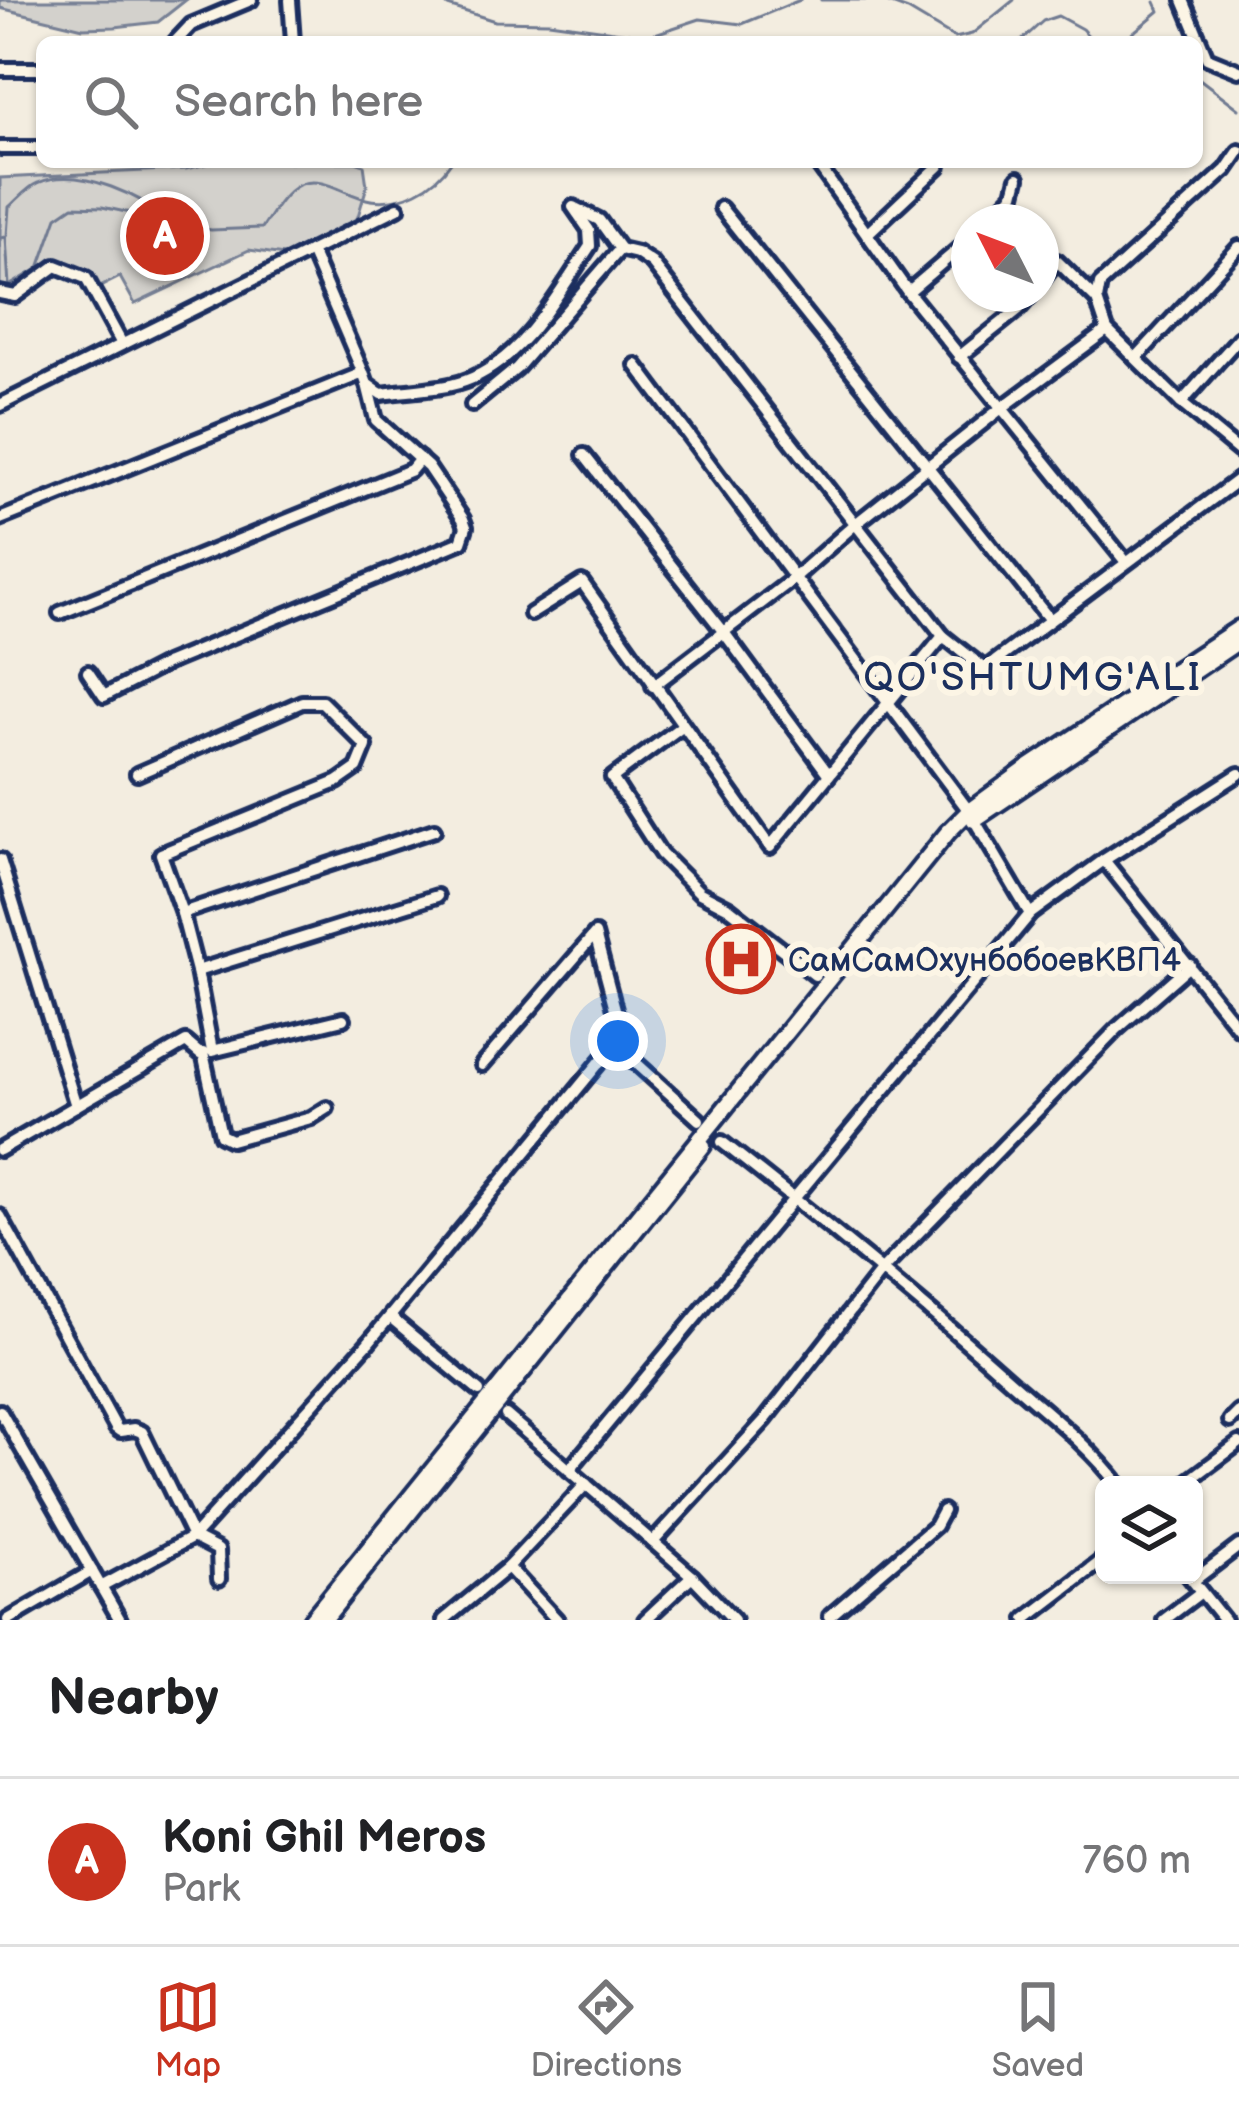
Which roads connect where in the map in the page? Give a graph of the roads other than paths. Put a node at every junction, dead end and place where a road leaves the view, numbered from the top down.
1 (251, 0) edge
2 (290, 0) edge
3 (1183, 0) edge
4 (181, 36) edge
5 (293, 36) edge
6 (1196, 36) edge
7 (1203, 50) edge
8 (0, 69) edge
9 (36, 69) edge
10 (1239, 71) edge
11 (0, 148) edge
12 (36, 148) edge
13 (1239, 151) edge
14 (820, 168) edge
15 (936, 168) edge
16 (1018, 178) dead end
17 (568, 191) dead end
18 (1004, 204) edge
19 (573, 207) junction
20 (398, 208) dead end
21 (721, 208) dead end
22 (867, 234) junction
23 (1239, 247) edge
24 (620, 249) junction
25 (311, 251) junction
26 (951, 255) edge
27 (1059, 262) edge
28 (908, 292) junction
29 (0, 293) edge
30 (1097, 300) junction
31 (1016, 312) edge
32 (1107, 330) junction
33 (1239, 338) edge
34 (122, 344) junction
35 (959, 357) junction
36 (1137, 357) junction
37 (636, 365) dead end
38 (365, 378) junction
39 (1181, 403) junction
40 (0, 405) edge
41 (472, 405) dead end
42 (999, 410) junction
43 (1239, 451) edge
44 (584, 455) dead end
45 (419, 459) junction
46 (931, 467) junction
47 (1239, 479) edge
48 (0, 519) edge
49 (853, 526) junction
50 (1126, 562) junction
51 (793, 579) junction
52 (60, 613) dead end
53 (531, 614) dead end
54 (1050, 620) junction
55 (1239, 628) edge
56 (723, 631) junction
57 (943, 636) junction
58 (1239, 641) edge
59 (88, 672) dead end
60 (653, 686) junction
61 (888, 703) junction
62 (682, 726) junction
63 (137, 774) dead end
64 (1239, 774) edge
65 (829, 775) junction
66 (972, 815) junction
67 (434, 830) dead end
68 (0, 860) edge
69 (1104, 860) junction
70 (437, 896) dead end
71 (182, 913) junction
72 (1030, 914) junction
73 (1190, 965) junction
74 (197, 971) junction
75 (814, 975) dead end
76 (343, 1019) dead end
77 (1239, 1028) edge
78 (622, 1035) junction
79 (206, 1053) junction
80 (482, 1065) dead end
81 (76, 1106) junction
82 (327, 1108) dead end
83 (698, 1120) dead end
84 (722, 1142) dead end
85 (0, 1150) edge
86 (798, 1198) junction
87 (0, 1216) edge
88 (882, 1270) junction
89 (390, 1317) junction
90 (479, 1391) dead end
91 (0, 1411) edge
92 (506, 1415) dead end
93 (1239, 1443) edge
94 (569, 1471) junction
95 (1111, 1476) edge
96 (1195, 1476) edge
97 (586, 1484) junction
98 (944, 1511) dead end
99 (193, 1537) junction
100 (653, 1542) junction
101 (1239, 1546) edge
102 (1095, 1566) edge
103 (508, 1568) junction
104 (92, 1571) junction
105 (692, 1576) junction
106 (1203, 1576) edge
107 (219, 1580) dead end
108 (1193, 1584) edge
109 (1195, 1584) edge
110 (101, 1587) junction
111 (1026, 1618) edge
112 (830, 1619) edge
113 (8, 1620) edge
114 (120, 1620) edge
115 (311, 1620) edge
116 (324, 1620) edge
117 (444, 1620) edge
118 (557, 1620) edge
119 (645, 1620) edge
120 (734, 1620) edge
121 (1164, 1620) edge
122 (1224, 1620) edge

1 - 4 street
2 - 5 street
3 - 6 street
7 - 10 street
8 - 9 street
11 - 12 street
13 - 30 street
14 - 22 street
15 - 22 street
16 - 18 street
17 - 19 street
19 - 24 street
19 - 38 street
20 - 25 street
21 - 46 street
22 - 28 street
23 - 36 street
24 - 41 street
24 - 49 street
25 - 34 street
25 - 38 street
26 - 28 street
27 - 30 street
28 - 35 street
29 - 34 street
30 - 32 street
31 - 35 street
32 - 36 street
32 - 42 street
33 - 39 street
34 - 40 street
35 - 42 street
36 - 39 street
37 - 51 street
38 - 45 street
38 - 48 street
39 - 43 street
42 - 46 street
42 - 50 street
44 - 56 street
45 - 52 street
45 - 59 street
46 - 49 street
46 - 54 street
47 - 50 street
49 - 51 street
49 - 57 street
50 - 54 street
51 - 56 street
51 - 61 street
53 - 60 street
54 - 57 street
55 - 66 main road
56 - 60 street
56 - 65 street
57 - 61 street
58 - 66 main road
60 - 62 street
61 - 65 street
61 - 66 street
62 - 65 street
62 - 75 street
63 - 71 street
64 - 69 street
66 - 72 street
66 - 115 main road
66 - 116 main road
67 - 71 street
68 - 81 street
69 - 72 street
69 - 73 street
70 - 74 street
71 - 74 street
72 - 86 street
73 - 77 street
73 - 88 street
74 - 79 street
76 - 79 street
78 - 80 street
78 - 83 street
78 - 89 street
79 - 81 street
79 - 82 street
81 - 85 street
84 - 86 street
86 - 88 street
86 - 94 street
87 - 99 street
88 - 95 street
88 - 100 street
89 - 90 street
89 - 99 street
91 - 104 street
92 - 94 street
93 - 96 street
94 - 97 street
97 - 100 street
97 - 103 street
98 - 112 street
99 - 107 street
99 - 110 street
100 - 105 street
101 - 106 street
102 - 111 street
103 - 117 street
103 - 118 street
104 - 110 street
104 - 113 street
105 - 119 street
105 - 120 street
108 - 121 street
109 - 122 street
110 - 114 street

